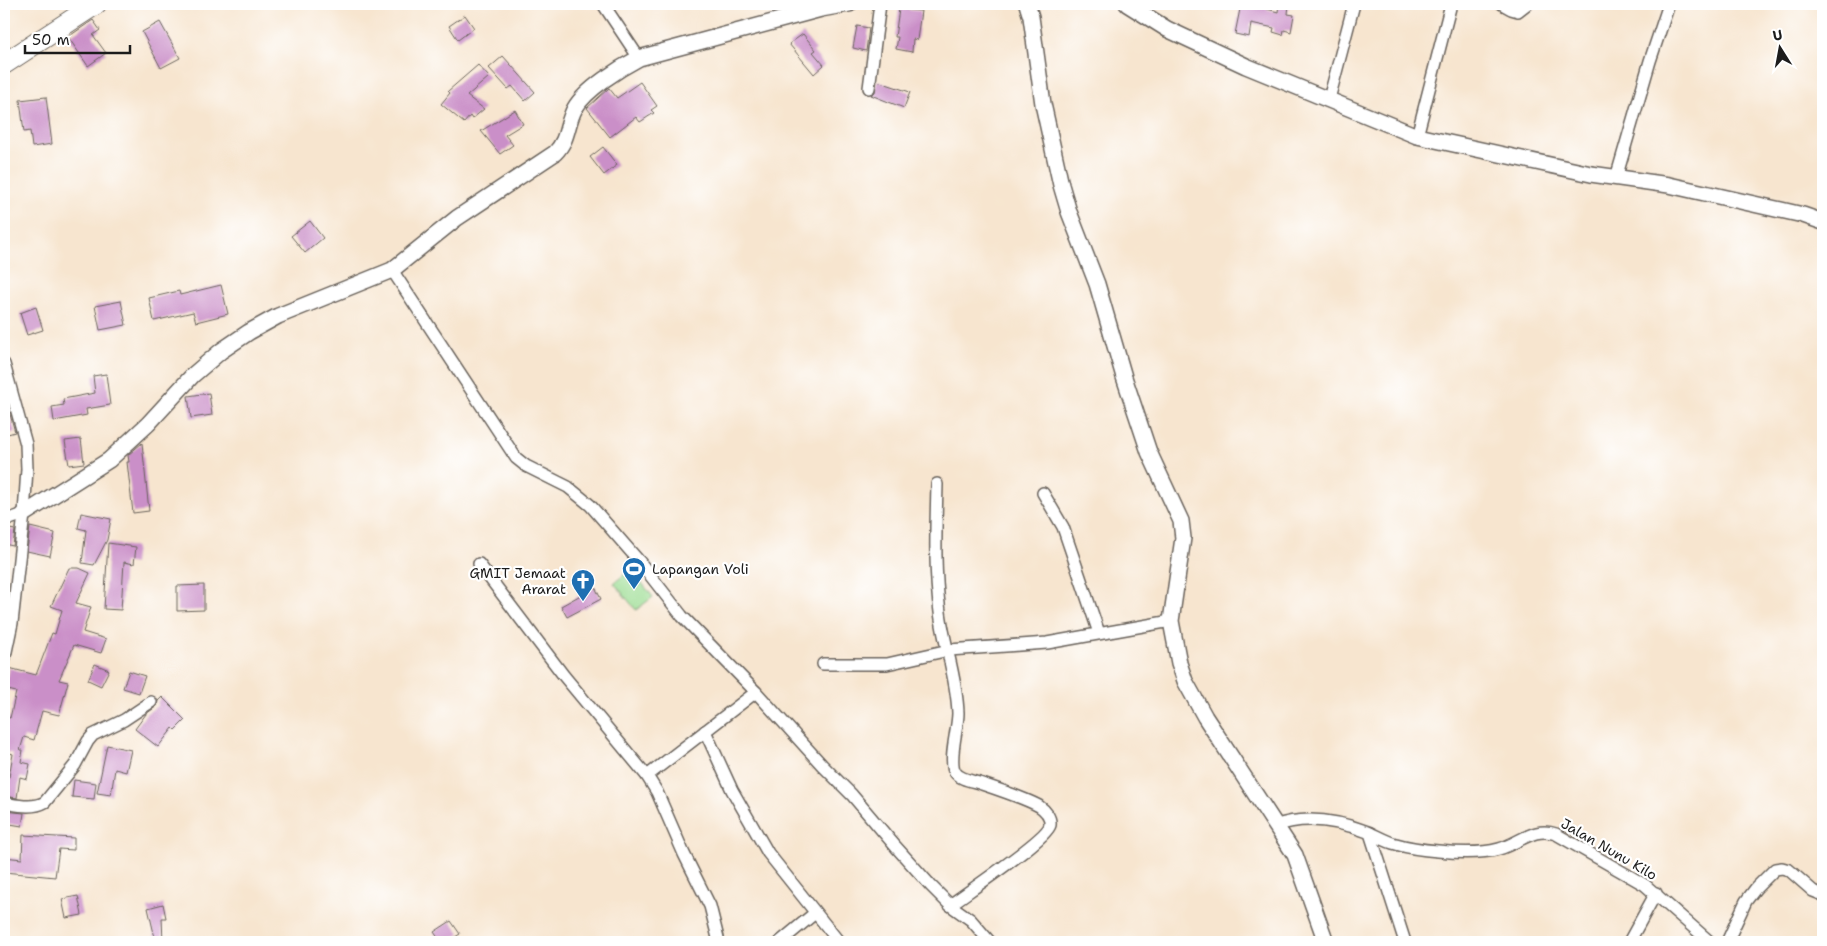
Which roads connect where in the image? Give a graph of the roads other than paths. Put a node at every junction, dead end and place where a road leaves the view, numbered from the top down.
1 (96, 4) edge
2 (603, 4) edge
3 (848, 4) edge
4 (880, 4) edge
5 (1027, 4) edge
6 (1127, 4) edge
7 (1354, 4) edge
8 (1451, 4) edge
9 (1502, 4) edge
10 (1527, 4) edge
11 (1669, 4) edge
12 (639, 58) junction
13 (4, 64) edge
14 (869, 88) dead end
15 (1329, 99) junction
16 (1417, 136) junction
17 (1616, 178) junction
18 (1823, 222) edge
19 (392, 270) junction
20 (4, 364) edge
21 (937, 484) dead end
22 (1043, 493) dead end
23 (24, 514) junction
24 (4, 520) edge
25 (479, 564) dead end
26 (1171, 622) junction
27 (1099, 633) junction
28 (949, 650) junction
29 (4, 661) edge
30 (823, 664) dead end
31 (756, 692) junction
32 (151, 702) dead end
33 (705, 731) junction
34 (647, 776) junction
35 (4, 803) edge
36 (1275, 826) junction
37 (1370, 833) junction
38 (1656, 893) junction
39 (1823, 894) edge
40 (950, 905) junction
41 (815, 913) junction
42 (719, 942) edge
43 (780, 942) edge
44 (840, 942) edge
45 (990, 942) edge
46 (1326, 942) edge
47 (1406, 942) edge
48 (1629, 942) edge
49 (1710, 942) edge
50 (1728, 942) edge

1 - 13 highway
2 - 12 street
3 - 12 street
4 - 14 street
5 - 26 street
6 - 15 street
7 - 15 street
8 - 16 street
9 - 10 street
11 - 17 street
12 - 19 street
15 - 16 street
16 - 17 street
17 - 18 street
19 - 23 street
19 - 31 street
20 - 23 street
21 - 28 street
22 - 27 street
23 - 24 street
23 - 29 street
25 - 34 street
26 - 27 street
26 - 36 street
27 - 28 street
28 - 30 street
28 - 40 street
31 - 33 street
31 - 40 street
32 - 35 street
33 - 34 street
33 - 41 street
34 - 42 street
36 - 37 street, Jalan Nunu Kilo
36 - 46 street
37 - 38 street, Jalan Nunu Kilo
37 - 47 street
38 - 48 street
38 - 49 street, Jalan Nunu Kilo
39 - 50 street
40 - 45 street
41 - 43 street
41 - 44 street

